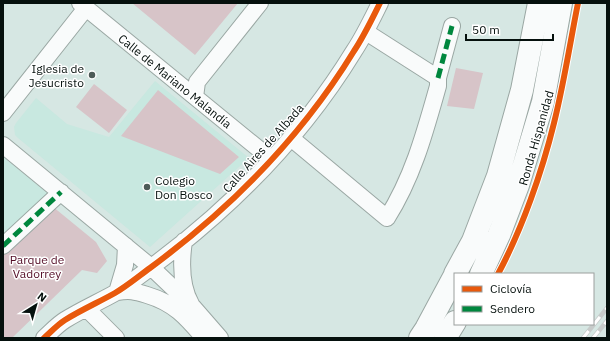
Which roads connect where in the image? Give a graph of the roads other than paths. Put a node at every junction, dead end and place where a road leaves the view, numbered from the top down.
1 (260, 3) edge
2 (380, 3) edge
3 (539, 3) edge
4 (561, 3) edge
5 (83, 6) edge
6 (452, 26) dead end
7 (366, 32) junction
8 (438, 78) junction
9 (195, 97) junction
10 (3, 113) edge
11 (291, 138) junction
12 (3, 145) edge
13 (271, 159) junction
14 (61, 192) junction
15 (184, 241) junction
16 (3, 246) edge
17 (126, 246) junction
18 (151, 267) junction
19 (456, 273) edge
20 (481, 273) edge
21 (454, 276) edge
22 (117, 292) junction
23 (193, 307) junction
24 (87, 308) junction
25 (454, 324) edge
26 (44, 338) edge
27 (116, 338) edge
28 (204, 338) edge
29 (220, 338) edge
30 (420, 338) edge
31 (445, 338) edge

1 - 9 street
2 - 7 street, Calle Aires de Albada
3 - 19 highway
4 - 20 highway, Ronda Hispanidad
5 - 9 street, Calle de Mariano Malandía
5 - 10 street
6 - 8 street
7 - 8 street
7 - 11 street, Calle Aires de Albada
8 - 11 street
9 - 13 street, Calle de Mariano Malandía
11 - 13 street, Calle Aires de Albada
12 - 14 street
13 - 15 street, Calle Aires de Albada
14 - 16 street
14 - 17 street
15 - 18 street, Calle Aires de Albada
15 - 23 street
17 - 18 street
17 - 22 street
18 - 22 street, Calle Aires de Albada
18 - 23 street
21 - 30 highway
22 - 24 street, Calle Aires de Albada
22 - 28 street
23 - 29 street
24 - 26 street, Calle Aires de Albada
24 - 27 street
25 - 31 highway

